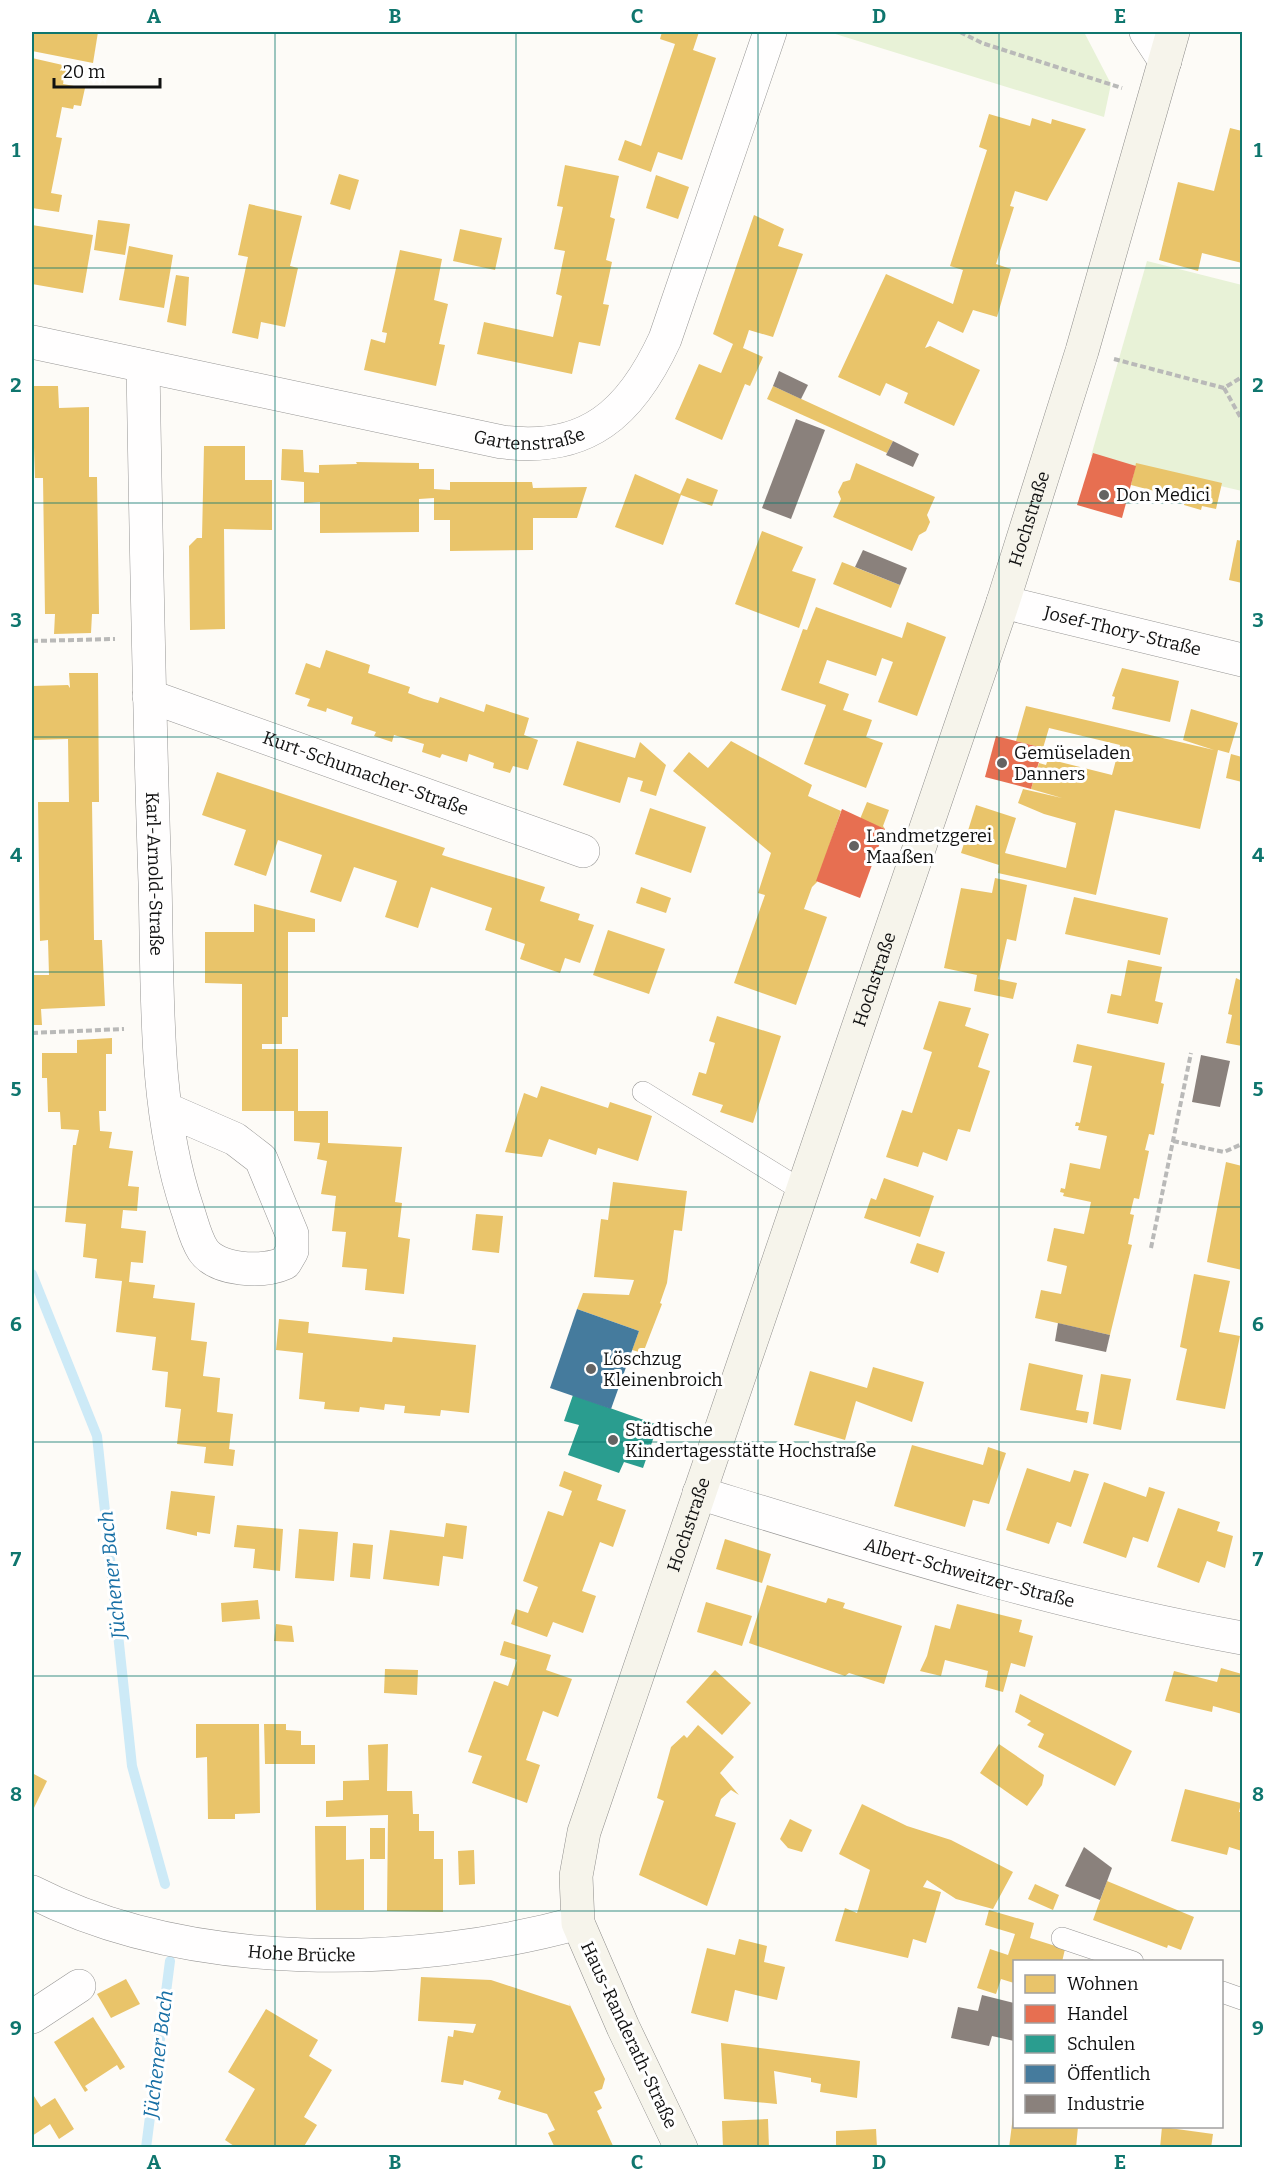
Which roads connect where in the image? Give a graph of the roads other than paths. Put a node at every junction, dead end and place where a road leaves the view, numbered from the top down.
1 (770, 32) edge
2 (1146, 32) edge
3 (1169, 46) edge
4 (32, 342) edge
5 (143, 366) junction
6 (1003, 602) junction
7 (1242, 660) edge
8 (148, 696) junction
9 (583, 851) dead end
10 (643, 1092) dead end
11 (166, 1109) junction
12 (803, 1191) junction
13 (699, 1493) junction
14 (1242, 1638) edge
15 (32, 1892) edge
16 (578, 1923) junction
17 (1062, 1938) dead end
18 (1127, 1960) edge
19 (80, 1986) dead end
20 (1223, 1993) edge
21 (1242, 1999) edge
22 (32, 2017) edge
23 (681, 2148) edge

1 - 5 street, Gartenstraße
2 - 3 street
3 - 6 street, Hochstraße
4 - 5 street, Gartenstraße
5 - 8 street, Karl-Arnold-Straße
6 - 7 street, Josef-Thory-Straße
6 - 12 street, Hochstraße
8 - 9 street, Kurt-Schumacher-Straße
8 - 11 street, Karl-Arnold-Straße
10 - 12 lane
11 - 11 street, Karl-Arnold-Straße
12 - 13 street, Hochstraße
13 - 14 street, Albert-Schweitzer-Straße
13 - 16 street, Hochstraße
15 - 16 street, Hohe Brücke
16 - 23 street, Haus-Randerath-Straße
17 - 18 lane
19 - 22 street
20 - 21 lane

